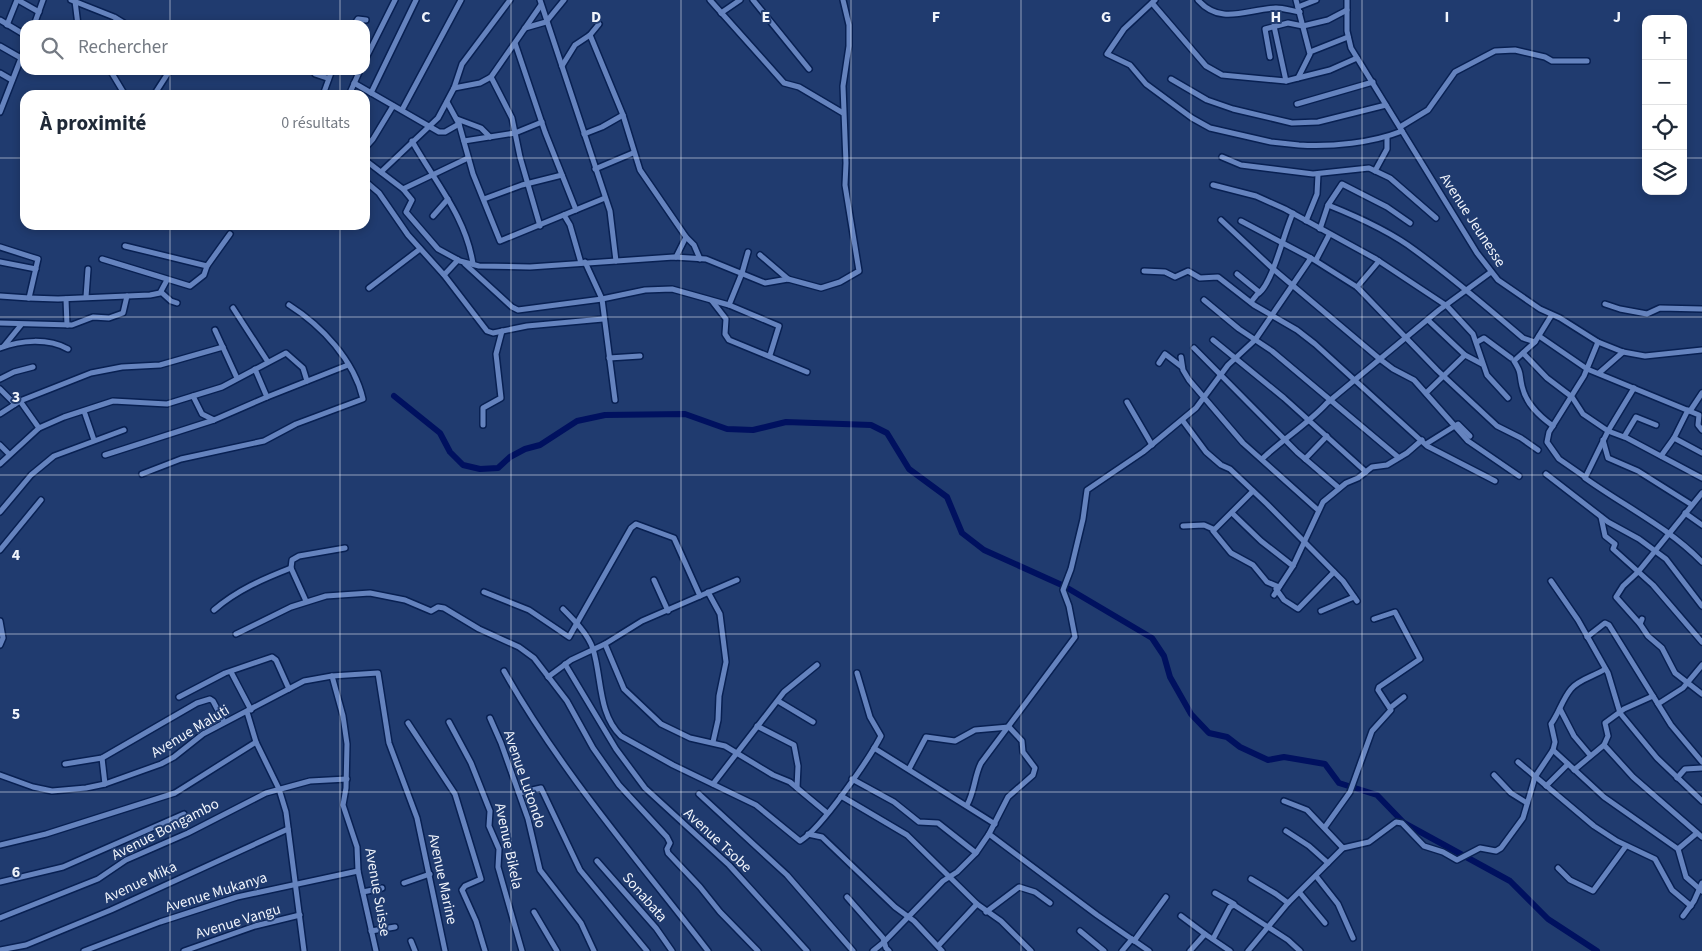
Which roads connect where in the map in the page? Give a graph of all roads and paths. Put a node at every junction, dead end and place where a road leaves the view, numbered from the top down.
1 (17, 0) edge
2 (42, 0) edge
3 (395, 0) edge
4 (416, 0) edge
5 (461, 0) edge
6 (510, 0) edge
7 (564, 0) edge
8 (710, 0) edge
9 (740, 0) edge
10 (753, 0) edge
11 (844, 0) edge
12 (1198, 0) edge
13 (1296, 0) edge
14 (1316, 0) edge
15 (1347, 0) edge
16 (73, 1) edge
17 (540, 2) edge
18 (1154, 2) edge
19 (1299, 9) junction
20 (1347, 10) junction
21 (39, 12) junction
22 (721, 14) junction
23 (0, 20) edge
24 (36, 20) edge
25 (77, 20) edge
26 (119, 20) edge
27 (357, 20) edge
28 (366, 20) dead end
29 (546, 22) junction
30 (599, 24) dead end
31 (7, 25) junction
32 (1274, 26) junction
33 (1303, 26) junction
34 (525, 28) junction
35 (20, 32) edge
36 (590, 35) junction
37 (1348, 37) junction
38 (515, 43) junction
39 (0, 46) edge
40 (370, 50) edge
41 (1310, 52) junction
42 (20, 57) edge
43 (1270, 57) dead end
44 (1357, 58) junction
45 (20, 60) edge
46 (1587, 61) dead end
47 (562, 66) junction
48 (809, 69) dead end
49 (0, 74) edge
50 (113, 75) edge
51 (167, 75) edge
52 (318, 75) edge
53 (329, 75) edge
54 (358, 75) edge
55 (491, 77) junction
56 (327, 78) junction
57 (1298, 78) junction
58 (1171, 79) dead end
59 (12, 80) junction
60 (1286, 81) junction
61 (1373, 82) junction
62 (354, 83) junction
63 (454, 88) junction
64 (122, 90) edge
65 (157, 90) edge
66 (324, 90) edge
67 (351, 90) edge
68 (366, 90) edge
69 (371, 93) joint
70 (2, 100) edge
71 (447, 102) junction
72 (1297, 104) dead end
73 (1386, 105) junction
74 (393, 106) junction
75 (402, 110) junction
76 (0, 112) edge
77 (843, 113) junction
78 (623, 115) junction
79 (458, 121) junction
80 (542, 122) junction
81 (428, 127) junction
82 (1401, 129) junction
83 (514, 133) junction
84 (584, 134) junction
85 (490, 137) junction
86 (1387, 137) junction
87 (412, 141) junction
88 (464, 141) junction
89 (370, 142) edge
90 (633, 153) junction
91 (1222, 157) dead end
92 (468, 158) junction
93 (370, 164) edge
94 (595, 169) junction
95 (1376, 171) junction
96 (381, 172) junction
97 (1318, 174) junction
98 (432, 175) junction
99 (562, 175) junction
100 (527, 184) junction
101 (1213, 185) dead end
102 (370, 186) edge
103 (403, 189) junction
104 (605, 198) junction
105 (448, 199) junction
106 (484, 199) junction
107 (1328, 205) junction
108 (576, 210) junction
109 (1293, 213) junction
110 (564, 215) junction
111 (433, 216) dead end
112 (1436, 218) dead end
113 (1220, 220) dead end
114 (1242, 221) dead end
115 (1306, 221) junction
116 (1410, 223) dead end
117 (540, 226) junction
118 (1320, 229) junction
119 (230, 234) dead end
120 (1329, 235) junction
121 (686, 237) junction
122 (1282, 242) junction
123 (0, 246) edge
124 (125, 246) dead end
125 (420, 249) junction
126 (748, 252) dead end
127 (760, 255) dead end
128 (676, 257) junction
129 (102, 259) dead end
130 (700, 259) junction
131 (1314, 259) junction
132 (460, 261) junction
133 (616, 261) junction
134 (1379, 261) junction
135 (0, 262) edge
136 (583, 262) junction
137 (473, 264) junction
138 (207, 266) junction
139 (1272, 268) junction
140 (36, 269) junction
141 (88, 269) dead end
142 (1144, 271) dead end
143 (1490, 272) junction
144 (742, 273) junction
145 (1237, 274) dead end
146 (444, 275) junction
147 (788, 279) junction
148 (167, 280) junction
149 (1292, 283) junction
150 (1357, 287) junction
151 (369, 288) dead end
152 (1467, 290) junction
153 (161, 292) junction
154 (1259, 293) junction
155 (0, 296) edge
156 (127, 296) junction
157 (86, 297) junction
158 (29, 298) junction
159 (66, 298) junction
160 (602, 299) junction
161 (1204, 300) dead end
162 (712, 301) junction
163 (1251, 302) junction
164 (178, 303) dead end
165 (1605, 304) dead end
166 (729, 305) junction
167 (289, 306) dead end
168 (1446, 306) junction
169 (233, 308) dead end
170 (1702, 309) edge
171 (1270, 314) junction
172 (1551, 316) junction
173 (603, 319) junction
174 (1428, 320) junction
175 (0, 323) edge
176 (21, 325) junction
177 (67, 325) junction
178 (215, 330) dead end
179 (502, 331) junction
180 (1539, 336) junction
181 (1406, 339) junction
182 (1213, 340) dead end
183 (1255, 340) junction
184 (1476, 342) junction
185 (1535, 342) junction
186 (1598, 342) junction
187 (2, 347) edge
188 (223, 347) junction
189 (1194, 348) dead end
190 (68, 349) dead end
191 (1702, 350) edge
192 (1623, 352) junction
193 (1523, 354) junction
194 (770, 355) junction
195 (1465, 355) junction
196 (640, 356) dead end
197 (609, 358) junction
198 (1180, 358) dead end
199 (1236, 358) junction
200 (1511, 358) dead end
201 (1381, 360) junction
202 (268, 362) junction
203 (1159, 363) dead end
204 (1482, 364) junction
205 (348, 365) junction
206 (33, 367) dead end
207 (1182, 367) junction
208 (255, 369) junction
209 (1587, 369) junction
210 (807, 372) dead end
211 (1599, 373) junction
212 (1220, 374) junction
213 (1444, 376) junction
214 (237, 378) junction
215 (0, 379) edge
216 (1355, 380) junction
217 (308, 381) junction
218 (1634, 388) junction
219 (0, 389) edge
220 (1426, 393) junction
221 (1702, 393) edge
222 (193, 396) junction
223 (267, 397) junction
224 (1203, 397) junction
225 (1572, 397) junction
226 (1508, 398) dead end
227 (615, 400) dead end
228 (1330, 401) junction
229 (17, 402) junction
230 (1127, 402) dead end
231 (1699, 402) edge
232 (84, 411) junction
233 (1690, 411) junction
234 (0, 414) edge
235 (214, 420) junction
236 (1307, 420) junction
237 (1183, 421) junction
238 (483, 424) dead end
239 (1454, 425) junction
240 (1656, 425) dead end
241 (1553, 426) junction
242 (39, 428) junction
243 (124, 430) dead end
244 (1702, 430) edge
245 (1608, 431) junction
246 (1327, 436) junction
247 (1470, 436) dead end
248 (1625, 437) junction
249 (1283, 438) junction
250 (1674, 438) junction
251 (94, 440) junction
252 (1603, 440) junction
253 (1424, 442) junction
254 (0, 445) edge
255 (1152, 445) junction
256 (1538, 450) dead end
257 (1702, 453) edge
258 (9, 454) junction
259 (105, 455) dead end
260 (1661, 456) junction
261 (1398, 457) junction
262 (1262, 459) junction
263 (1305, 459) junction
264 (0, 464) edge
265 (1366, 472) junction
266 (142, 474) dead end
267 (1546, 474) dead end
268 (1519, 476) dead end
269 (1585, 477) junction
270 (1702, 478) edge
271 (1496, 480) dead end
272 (1339, 488) junction
273 (1253, 491) junction
274 (1702, 492) edge
275 (41, 500) dead end
276 (1692, 505) junction
277 (1318, 510) junction
278 (0, 512) edge
279 (1232, 513) junction
280 (1685, 513) junction
281 (1600, 515) junction
282 (1702, 525) edge
283 (1183, 526) dead end
284 (1213, 529) junction
285 (1668, 534) junction
286 (1304, 543) junction
287 (345, 548) dead end
288 (0, 550) edge
289 (1654, 551) junction
290 (1702, 562) edge
291 (1293, 566) junction
292 (292, 568) junction
293 (1334, 572) junction
294 (1638, 572) junction
295 (654, 580) dead end
296 (737, 580) dead end
297 (1551, 581) dead end
298 (1276, 590) junction
299 (484, 592) dead end
300 (708, 592) junction
301 (700, 596) junction
302 (306, 602) junction
303 (1702, 606) edge
304 (563, 609) dead end
305 (214, 610) dead end
306 (668, 611) junction
307 (1321, 611) dead end
308 (1374, 619) dead end
309 (0, 621) edge
310 (576, 623) junction
311 (236, 634) dead end
312 (1587, 637) junction
313 (1702, 642) edge
314 (605, 644) junction
315 (0, 645) edge
316 (594, 650) junction
317 (565, 664) junction
318 (817, 665) dead end
319 (1702, 665) edge
320 (1605, 669) junction
321 (504, 671) dead end
322 (231, 672) junction
323 (857, 673) dead end
324 (332, 676) junction
325 (548, 677) junction
326 (1687, 683) junction
327 (289, 689) junction
328 (1702, 694) edge
329 (1653, 696) junction
330 (179, 697) dead end
331 (1404, 697) dead end
332 (778, 701) junction
333 (1658, 704) junction
334 (1390, 708) junction
335 (1560, 709) junction
336 (249, 711) junction
337 (1620, 713) junction
338 (490, 718) dead end
339 (224, 722) junction
340 (449, 722) dead end
341 (812, 722) dead end
342 (408, 723) dead end
343 (757, 726) junction
344 (1009, 727) junction
345 (256, 742) junction
346 (713, 742) junction
347 (1604, 744) junction
348 (874, 748) junction
349 (1553, 750) junction
350 (737, 753) junction
351 (1590, 755) junction
352 (102, 758) junction
353 (1518, 762) dead end
354 (1702, 762) edge
355 (65, 764) dead end
356 (1568, 764) junction
357 (1702, 768) edge
358 (909, 769) junction
359 (1574, 770) junction
360 (1494, 775) dead end
361 (0, 776) edge
362 (1535, 777) junction
363 (1677, 778) junction
364 (347, 779) junction
365 (852, 779) junction
366 (106, 784) junction
367 (713, 784) junction
368 (1546, 786) junction
369 (798, 788) junction
370 (279, 789) junction
371 (519, 793) junction
372 (698, 794) dead end
373 (841, 796) junction
374 (1284, 801) dead end
375 (1702, 801) edge
376 (1527, 803) junction
377 (967, 805) junction
378 (827, 813) junction
379 (184, 814) dead end
380 (995, 824) junction
381 (816, 827) junction
382 (1325, 827) junction
383 (288, 829) junction
384 (1286, 831) dead end
385 (1697, 833) junction
386 (808, 834) junction
387 (989, 834) junction
388 (820, 836) junction
389 (1702, 837) edge
390 (0, 845) edge
391 (1626, 846) junction
392 (1343, 848) junction
393 (1678, 849) junction
394 (976, 853) junction
395 (597, 862) dead end
396 (1328, 863) junction
397 (1558, 868) dead end
398 (358, 871) junction
399 (430, 874) junction
400 (1316, 876) junction
401 (949, 877) junction
402 (1252, 879) dead end
403 (0, 882) edge
404 (404, 883) dead end
405 (1702, 883) edge
406 (294, 884) junction
407 (382, 888) dead end
408 (1700, 890) edge
409 (363, 892) junction
410 (1215, 893) dead end
411 (1300, 893) junction
412 (846, 897) dead end
413 (1166, 897) dead end
414 (1050, 902) dead end
415 (1288, 903) junction
416 (977, 904) junction
417 (1234, 904) junction
418 (1691, 906) junction
419 (534, 912) dead end
420 (986, 912) junction
421 (300, 915) junction
422 (1181, 916) dead end
423 (1683, 916) dead end
424 (907, 917) junction
425 (0, 918) edge
426 (1325, 923) dead end
427 (1268, 926) junction
428 (395, 927) dead end
429 (371, 931) junction
430 (1080, 931) dead end
431 (1205, 934) junction
432 (1353, 938) dead end
433 (1214, 939) junction
434 (1133, 940) junction
435 (411, 941) dead end
436 (884, 942) junction
437 (938, 946) junction
438 (0, 950) edge
439 (84, 951) edge
440 (184, 951) edge
441 (304, 951) edge
442 (376, 951) edge
443 (415, 951) edge
444 (445, 951) edge
445 (485, 951) edge
446 (522, 951) edge
447 (557, 951) edge
448 (594, 951) edge
449 (647, 951) edge
450 (672, 951) edge
451 (708, 951) edge
452 (758, 951) edge
453 (807, 951) edge
454 (853, 951) edge
455 (872, 951) edge
456 (889, 951) edge
457 (942, 951) edge
458 (1031, 951) edge
459 (1104, 951) edge
460 (1122, 951) edge
461 (1149, 951) edge
462 (1190, 951) edge
463 (1230, 951) edge
464 (1248, 951) edge
465 (1300, 951) edge

1 - 21 street
1 - 31 street
2 - 21 street
3 - 40 street
4 - 69 street
5 - 75 street
6 - 63 street
7 - 29 street
8 - 22 street
9 - 22 street
10 - 48 street
11 - 77 street
12 - 19 street
13 - 19 street
14 - 19 street
15 - 20 street, Avenue Jeunesse
16 - 25 street
16 - 26 street
17 - 29 street
17 - 34 street
18 - 60 street
18 - 86 street
19 - 33 street
20 - 33 street
20 - 37 street, Avenue Jeunesse
21 - 24 street
22 - 77 street
23 - 31 street
27 - 28 street
29 - 34 street
29 - 47 street
30 - 36 street
31 - 35 street
32 - 33 street
32 - 43 street
32 - 60 street
33 - 41 street
34 - 38 street
36 - 47 street
36 - 78 street
37 - 41 street
37 - 44 street, Avenue Jeunesse
38 - 55 street
38 - 80 street
39 - 42 street
41 - 57 street
44 - 57 street
44 - 61 street, Avenue Jeunesse
45 - 59 street
46 - 82 street
47 - 84 street
49 - 59 street
50 - 64 street
51 - 65 street
52 - 56 street
53 - 56 street
54 - 62 street
55 - 63 street
55 - 83 street
56 - 66 street
57 - 60 street
58 - 73 street
59 - 70 street
61 - 72 street
61 - 73 street, Avenue Jeunesse
62 - 67 street
62 - 68 street
63 - 71 street
69 - 74 street
70 - 76 street
71 - 79 street
71 - 81 street
73 - 82 street, Avenue Jeunesse
74 - 75 street
74 - 89 street
75 - 81 street
77 - 147 street
78 - 84 street
78 - 90 street
79 - 81 street
79 - 85 street
79 - 88 street
80 - 83 street
80 - 99 street
81 - 87 street
82 - 86 street
82 - 143 street, Avenue Jeunesse
83 - 85 street
83 - 100 street
84 - 94 street
85 - 88 street
86 - 95 street
87 - 96 street
87 - 98 street
88 - 92 street
90 - 94 street
90 - 121 street
91 - 97 street
92 - 98 street
92 - 106 street
93 - 96 street
94 - 104 street
95 - 97 street
95 - 112 street
96 - 103 street
97 - 115 street
98 - 103 street
98 - 105 street
99 - 100 street
99 - 108 street
100 - 106 street
100 - 117 street
101 - 109 street
102 - 125 street
103 - 132 street
104 - 108 street
104 - 133 street
105 - 111 street
105 - 137 street
106 - 117 street
107 - 116 street
107 - 118 street
107 - 152 street
108 - 110 street
109 - 115 street
109 - 122 street
110 - 117 street
110 - 136 street
113 - 139 street
114 - 122 street
115 - 118 street
118 - 120 street
119 - 138 street
120 - 131 street
120 - 134 street
121 - 128 street
121 - 130 street
122 - 131 street
122 - 139 street
123 - 140 street
124 - 138 street
125 - 146 street
125 - 151 street
126 - 144 street
127 - 147 street
128 - 130 street
128 - 133 street
129 - 148 street
130 - 144 street
131 - 149 street
131 - 150 street
132 - 137 street
132 - 146 street
132 - 160 street
133 - 136 street
134 - 150 street
134 - 168 street
135 - 140 street
136 - 137 street
136 - 160 street
138 - 148 street
139 - 149 street
139 - 154 street
140 - 158 street
141 - 157 street
142 - 163 street
143 - 152 street
143 - 172 street, Avenue Jeunesse
144 - 147 street
144 - 166 street
145 - 154 street
146 - 179 street
148 - 153 street
149 - 171 street
149 - 201 street
150 - 181 street
152 - 168 street
152 - 185 street
153 - 156 street
153 - 164 street
154 - 163 street
155 - 158 street
156 - 157 street
156 - 177 street
157 - 159 street
158 - 159 street
159 - 177 street
160 - 162 street
160 - 173 street
161 - 183 street
162 - 166 street
162 - 194 street
163 - 171 street
165 - 170 street
166 - 194 street
167 - 205 street
168 - 174 street
168 - 184 street
169 - 202 street
171 - 183 street
171 - 216 street
172 - 180 street
172 - 186 street, Avenue Jeunesse
173 - 179 street
173 - 197 street
174 - 181 street
174 - 195 street
175 - 176 street
176 - 177 street
176 - 187 street
178 - 188 street
179 - 238 street
180 - 185 street
180 - 209 street
181 - 201 street
181 - 213 street
182 - 199 street
183 - 199 street
183 - 228 street
184 - 200 street
184 - 204 street
185 - 193 street
186 - 192 street, Avenue Jeunesse
186 - 209 street
187 - 190 street
188 - 214 street
188 - 229 street
189 - 212 street
191 - 192 street, Avenue Jeunesse
192 - 211 street
193 - 225 street
193 - 241 street
194 - 210 street
195 - 204 street
195 - 213 street
196 - 197 street
197 - 227 street
198 - 207 street
199 - 212 street
199 - 236 street
201 - 216 street
201 - 220 street
202 - 208 street
202 - 217 street
203 - 207 street
204 - 226 street
205 - 217 street
205 - 266 street
206 - 215 street
207 - 224 street
208 - 214 street
208 - 223 street
209 - 211 street
209 - 225 street
211 - 218 street
212 - 224 street
212 - 249 street
213 - 220 street
213 - 256 street
214 - 222 street
216 - 228 street
216 - 253 street
217 - 223 street
218 - 233 street
218 - 245 street
219 - 229 street
220 - 239 street
221 - 231 street
222 - 232 street
222 - 235 street
223 - 235 street
224 - 237 street
224 - 262 street
225 - 241 street
225 - 245 street
228 - 236 street
228 - 261 street
229 - 234 street
229 - 242 street
230 - 255 street
231 - 233 street
232 - 242 street
232 - 251 street
233 - 244 street
233 - 250 street
235 - 259 street
236 - 246 street
236 - 249 street
237 - 255 street
237 - 273 street
239 - 247 street
239 - 253 street
239 - 268 street
240 - 248 street
241 - 269 street
242 - 258 street
243 - 251 street
245 - 248 street
245 - 252 street
246 - 263 street
246 - 265 street
248 - 260 street
249 - 262 street
249 - 263 street
250 - 257 street
250 - 260 street
251 - 278 street
252 - 269 street
252 - 276 street
253 - 261 street
253 - 271 street
254 - 258 street
255 - 344 street
258 - 264 street
260 - 270 street
261 - 265 street
262 - 277 street
263 - 272 street
265 - 272 street
267 - 281 street
269 - 285 street
272 - 277 street
273 - 279 street
273 - 286 street
274 - 276 street
275 - 288 street
276 - 280 street
277 - 286 street
279 - 284 street
279 - 291 street
280 - 282 street
280 - 285 street
281 - 289 street
281 - 294 street
283 - 284 street
284 - 298 street
285 - 289 street
285 - 290 street
286 - 291 street
286 - 293 street
287 - 292 street
289 - 294 street
289 - 303 street
291 - 298 street
292 - 302 street
292 - 305 street
293 - 298 street
293 - 307 street
294 - 313 street
294 - 326 street
295 - 306 street
296 - 300 street
297 - 312 street
299 - 310 street
300 - 301 street
300 - 346 street
301 - 306 street
301 - 310 street
302 - 311 street
302 - 325 street
304 - 310 street
306 - 314 street
308 - 334 street
309 - 315 street
310 - 316 street
312 - 320 street
312 - 329 street
314 - 316 street
314 - 346 street
316 - 317 street
316 - 367 street
317 - 325 street
317 - 453 street, Avenue Tsobe
318 - 332 street
319 - 326 street
320 - 335 street
320 - 337 street
321 - 451 street
322 - 327 street
322 - 330 street
322 - 336 street
323 - 348 street
324 - 327 street, Avenue Maluti
324 - 364 street, Avenue Suisse
324 - 399 street, Avenue Marine
325 - 452 street
326 - 328 street
326 - 333 street
327 - 336 street, Avenue Maluti
329 - 333 street
329 - 337 street
331 - 334 street
332 - 341 street
332 - 343 street
333 - 354 street
334 - 382 street
335 - 349 street
335 - 351 street
336 - 339 street, Avenue Maluti
336 - 345 street
337 - 347 street
337 - 363 street
338 - 371 street, Avenue Lutondo
339 - 352 street
339 - 366 street, Avenue Maluti
340 - 446 street, Avenue Bikela
342 - 445 street
343 - 350 street
343 - 369 street
344 - 358 street
344 - 377 street
344 - 380 street
345 - 370 street
345 - 390 street
346 - 350 street
347 - 351 street
347 - 385 street
348 - 358 street
348 - 365 street
349 - 356 street
349 - 362 street
350 - 367 street
350 - 369 street
351 - 359 street
352 - 355 street
352 - 366 street
353 - 362 street
356 - 359 street
356 - 368 street
357 - 363 street
358 - 377 street
359 - 393 street
360 - 376 street
361 - 366 street, Avenue Maluti
362 - 368 street
362 - 376 street
363 - 375 street
364 - 370 street, Avenue Bongambo
364 - 398 street, Avenue Suisse
365 - 373 street
365 - 394 street
367 - 386 street
368 - 391 street
369 - 378 street
370 - 383 street
370 - 425 street, Avenue Bongambo
371 - 448 street, Avenue Lutondo
371 - 449 street
372 - 454 street
373 - 378 street
373 - 401 street
374 - 382 street
376 - 392 street
377 - 380 street
378 - 381 street
379 - 403 street
380 - 387 street
381 - 386 street
381 - 388 street
382 - 392 street
383 - 406 street
383 - 438 street, Avenue Mika
384 - 396 street
385 - 389 street
385 - 393 street
386 - 388 street
387 - 394 street
387 - 434 street
388 - 424 street
391 - 397 street
391 - 418 street
392 - 396 street
393 - 408 street
394 - 401 street
395 - 450 street, Sonabata
396 - 400 street
398 - 406 street, Avenue Mukanya
398 - 409 street, Avenue Suisse
399 - 404 street
399 - 444 street, Avenue Marine
400 - 411 street
400 - 432 street
401 - 416 street
401 - 424 street
402 - 415 street
405 - 408 street
406 - 421 street
406 - 439 street, Avenue Mukanya
407 - 409 street
408 - 418 street
409 - 429 street, Avenue Suisse
410 - 417 street
411 - 415 street
411 - 426 street
412 - 436 street
413 - 434 street
414 - 420 street
415 - 427 street
416 - 420 street
416 - 437 street
417 - 427 street
417 - 433 street
418 - 423 street
419 - 447 street
420 - 458 street
421 - 440 street, Avenue Vangu
421 - 441 street
422 - 431 street
424 - 436 street
424 - 437 street
427 - 464 street
427 - 465 street
428 - 429 street
429 - 442 street, Avenue Suisse
430 - 459 street
431 - 433 street
431 - 462 street
433 - 463 street
434 - 460 street
434 - 461 street
435 - 443 street
436 - 455 street
436 - 456 street
437 - 457 street

